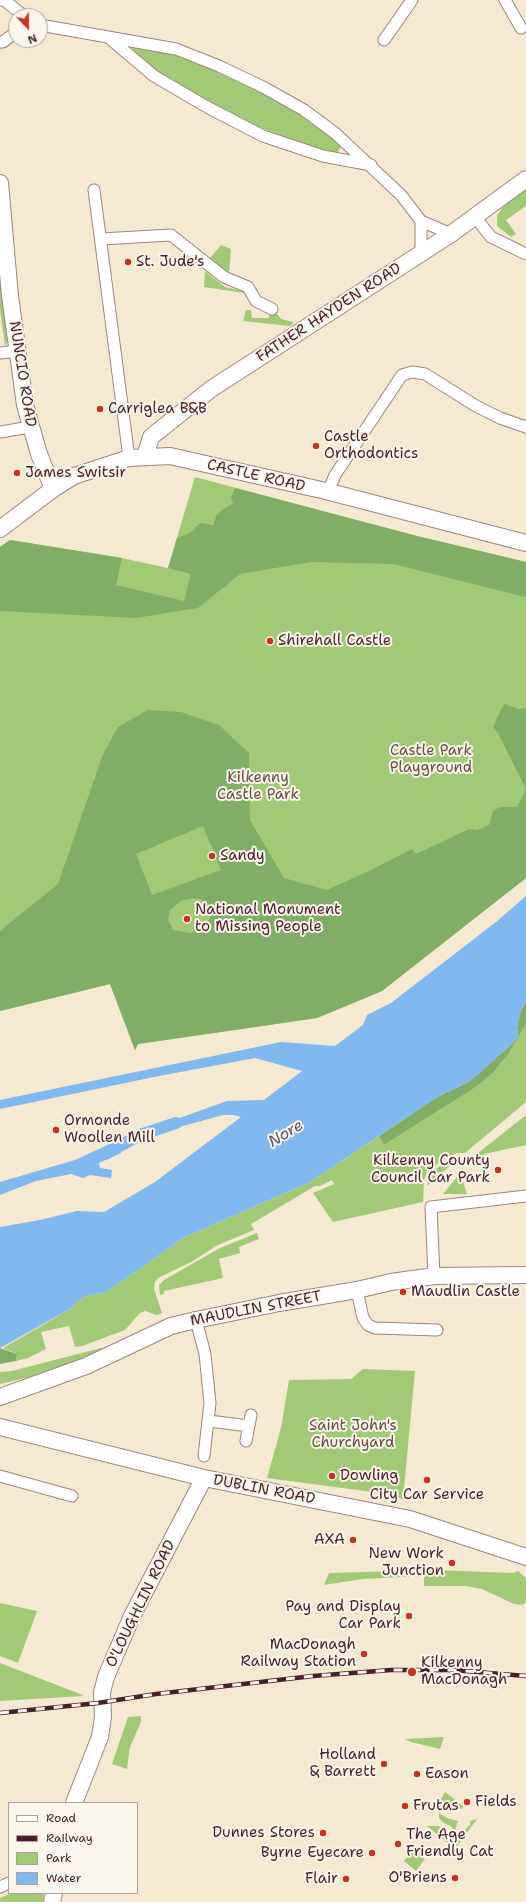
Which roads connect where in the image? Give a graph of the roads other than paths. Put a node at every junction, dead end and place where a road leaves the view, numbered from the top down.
1 (0, 0) edge
2 (412, 0) edge
3 (506, 0) edge
4 (14, 8) edge
5 (48, 26) edge
6 (521, 28) dead end
7 (107, 36) junction
8 (384, 40) dead end
9 (372, 165) junction
10 (526, 179) edge
11 (0, 184) edge
12 (94, 190) dead end
13 (475, 217) junction
14 (421, 221) junction
15 (451, 234) junction
16 (100, 239) junction
17 (421, 253) junction
18 (4, 254) edge
19 (526, 254) edge
20 (272, 309) dead end
21 (17, 350) junction
22 (0, 353) edge
23 (30, 426) junction
24 (526, 426) edge
25 (0, 432) edge
26 (145, 456) junction
27 (129, 458) junction
28 (53, 489) junction
29 (328, 492) junction
30 (0, 528) edge
31 (526, 543) edge
32 (526, 1196) edge
33 (526, 1275) edge
34 (434, 1276) junction
35 (357, 1290) junction
36 (196, 1320) junction
37 (437, 1330) dead end
38 (0, 1397) edge
39 (209, 1421) junction
40 (0, 1427) edge
41 (246, 1441) dead end
42 (204, 1456) dead end
43 (0, 1476) edge
44 (204, 1478) junction
45 (72, 1496) dead end
46 (526, 1558) edge
47 (74, 1802) edge

1 - 4 street
2 - 8 street
3 - 6 street
5 - 7 street
7 - 9 street
7 - 9 street
9 - 14 street
10 - 13 street, FATHER HAYDEN ROAD
11 - 18 street, NUNCIO ROAD
12 - 16 street
13 - 15 street, FATHER HAYDEN ROAD
13 - 19 street
14 - 15 street
14 - 17 street
15 - 17 street, FATHER HAYDEN ROAD
16 - 20 street
16 - 27 street
17 - 26 street, FATHER HAYDEN ROAD
18 - 21 street, NUNCIO ROAD
21 - 22 street
21 - 23 street, NUNCIO ROAD
23 - 25 street
23 - 28 street, NUNCIO ROAD
24 - 29 street
26 - 27 street, CASTLE ROAD
26 - 29 street, CASTLE ROAD
27 - 28 street, CASTLE ROAD
28 - 30 street, CASTLE ROAD
29 - 31 street, CASTLE ROAD
32 - 34 street
33 - 34 street, MAUDLIN STREET
34 - 35 street, MAUDLIN STREET
35 - 36 street, MAUDLIN STREET
35 - 37 street
36 - 38 street, MAUDLIN STREET
36 - 39 street
39 - 41 street
39 - 42 street
40 - 44 street, DUBLIN ROAD
43 - 45 street
44 - 46 street, DUBLIN ROAD
44 - 47 street, O'LOUGHLIN ROAD

